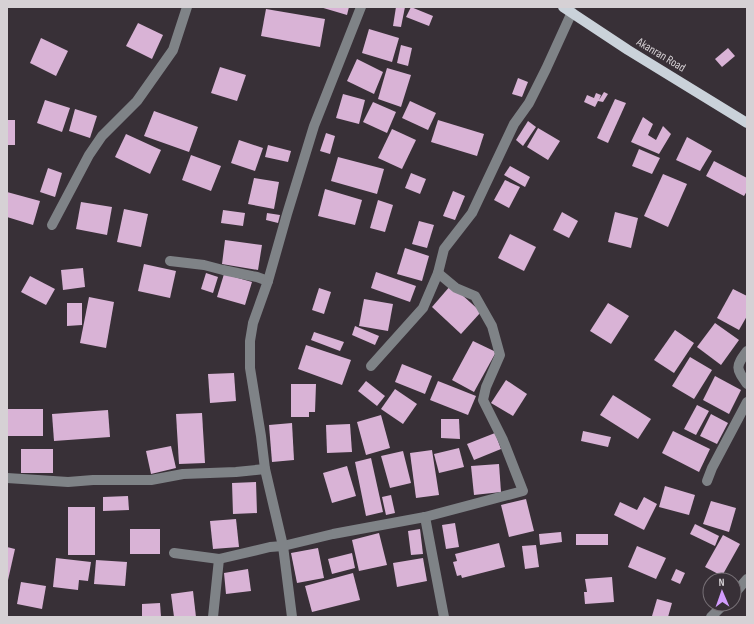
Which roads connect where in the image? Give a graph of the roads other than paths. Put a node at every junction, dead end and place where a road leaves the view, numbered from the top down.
1 (187, 7) edge
2 (361, 7) edge
3 (568, 9) edge
4 (747, 123) edge
5 (52, 225) dead end
6 (170, 261) dead end
7 (438, 273) junction
8 (268, 281) junction
9 (747, 351) edge
10 (371, 366) dead end
11 (747, 384) edge
12 (747, 402) edge
13 (265, 469) junction
14 (7, 478) edge
15 (706, 481) dead end
16 (425, 517) junction
17 (283, 546) junction
18 (174, 553) dead end
19 (219, 559) junction
20 (213, 617) edge
21 (292, 617) edge
22 (444, 617) edge

1 - 5 street
2 - 8 street
3 - 4 main road, Akanran Road
3 - 7 street
6 - 8 street
7 - 10 street
7 - 16 street
8 - 13 street
9 - 11 street
12 - 15 street
13 - 14 street
13 - 17 street
16 - 17 street
16 - 22 street
17 - 19 street
17 - 21 street
18 - 19 street
19 - 20 street

